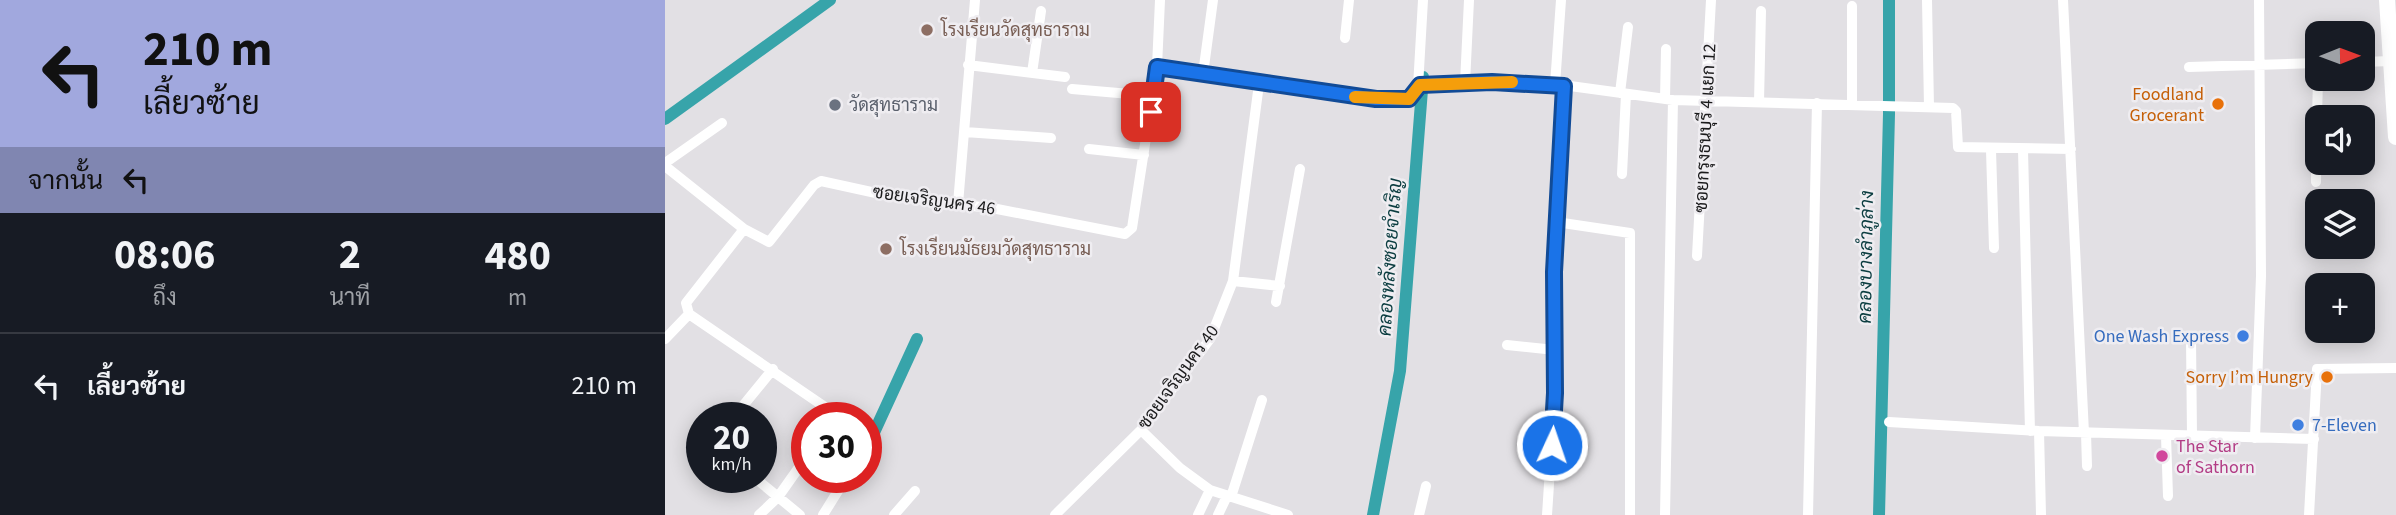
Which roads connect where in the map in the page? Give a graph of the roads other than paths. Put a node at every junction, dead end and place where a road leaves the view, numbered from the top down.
1 (975, 0) edge
2 (1160, 0) edge
3 (1213, 0) edge
4 (1349, 0) edge
5 (1423, 0) edge
6 (1469, 0) edge
7 (1561, 0) edge
8 (1711, 0) edge
9 (1927, 0) edge
10 (2063, 0) edge
11 (2259, 0) edge
12 (2387, 0) edge
13 (1852, 6) dead end
14 (1041, 10) dead end
15 (1761, 11) dead end
16 (1628, 27) dead end
17 (1345, 38) dead end
18 (1665, 49) dead end
19 (2391, 61) junction
20 (2375, 62) edge
21 (2305, 64) edge
22 (968, 65) junction
23 (2260, 66) junction
24 (1157, 67) junction
25 (2189, 67) dead end
26 (1032, 73) junction
27 (1203, 75) junction
28 (1065, 77) dead end
29 (1465, 83) junction
30 (1259, 84) junction
31 (1423, 86) junction
32 (1560, 86) junction
33 (1072, 89) dead end
34 (1623, 94) junction
35 (1153, 96) junction
36 (1669, 99) junction
37 (1707, 100) junction
38 (1759, 102) junction
39 (1817, 103) junction
40 (1852, 104) junction
41 (1929, 107) junction
42 (722, 123) dead end
43 (965, 132) junction
44 (2396, 137) edge
45 (1051, 138) dead end
46 (1089, 149) dead end
47 (2071, 149) junction
48 (1991, 150) junction
49 (2023, 150) junction
50 (1144, 155) junction
51 (665, 164) edge
52 (1300, 169) dead end
53 (1622, 174) dead end
54 (2316, 175) edge
55 (2316, 182) dead end
56 (958, 204) junction
57 (1556, 222) junction
58 (744, 229) junction
59 (1994, 248) dead end
60 (1697, 256) dead end
61 (1233, 281) junction
62 (1280, 286) junction
63 (1276, 302) dead end
64 (689, 314) junction
65 (2191, 338) dead end
66 (665, 339) edge
67 (1507, 345) dead end
68 (1555, 350) junction
69 (2396, 368) edge
70 (773, 369) junction
71 (1262, 400) dead end
72 (746, 402) edge
73 (819, 402) edge
74 (1889, 422) dead end
75 (1141, 430) junction
76 (2034, 431) junction
77 (2085, 433) junction
78 (2166, 436) junction
79 (2192, 436) junction
80 (2255, 438) junction
81 (2314, 439) junction
82 (2087, 466) dead end
83 (791, 479) edge
84 (1426, 486) dead end
85 (1210, 490) junction
86 (915, 491) dead end
87 (773, 493) edge
88 (837, 493) edge
89 (1229, 496) junction
90 (2168, 496) dead end
91 (778, 497) junction
92 (759, 515) edge
93 (800, 515) edge
94 (823, 515) edge
95 (894, 515) edge
96 (1055, 515) edge
97 (1198, 515) edge
98 (1218, 515) edge
99 (1288, 515) edge
100 (1419, 515) edge
101 (1547, 515) edge
102 (1630, 515) edge
103 (1665, 515) edge
104 (1808, 515) edge
105 (2041, 515) edge
106 (2309, 515) edge

1 - 22 street
2 - 24 street, ซอยเจริญนคร 46
3 - 27 street
4 - 17 street
5 - 31 street
6 - 29 street
7 - 32 street
8 - 37 street, ซอยกรุงธนบุรี 4 แยก 12
9 - 41 street
10 - 47 street
11 - 23 street
12 - 19 main road
13 - 40 street
14 - 26 street
15 - 38 street
16 - 34 street
18 - 36 street
19 - 20 street
19 - 44 main road
21 - 23 street
22 - 26 street
22 - 43 street
23 - 25 street
23 - 80 street
24 - 27 street
24 - 35 street, ซอยเจริญนคร 46
26 - 28 street
27 - 30 street
29 - 31 street
29 - 32 street
30 - 31 street
30 - 61 street, ซอยเจริญนคร 40
32 - 34 street
32 - 57 street
33 - 35 street
34 - 36 street
34 - 53 street
35 - 50 street, ซอยเจริญนคร 46
36 - 37 street
36 - 103 street
37 - 38 street
37 - 60 street, ซอยกรุงธนบุรี 4 แยก 12
38 - 39 street
39 - 40 street
39 - 104 street
40 - 41 street
41 - 48 street
42 - 51 street
43 - 45 street
43 - 56 street
46 - 50 street
47 - 49 street
47 - 77 street
48 - 49 street
48 - 59 street
49 - 76 street
50 - 56 street, ซอยเจริญนคร 46
51 - 58 street
52 - 62 street
54 - 55 street
56 - 58 street, ซอยเจริญนคร 46
57 - 68 street
57 - 102 street
58 - 64 street
61 - 62 street
61 - 75 street, ซอยเจริญนคร 40
62 - 63 street
64 - 66 street
64 - 70 street
65 - 79 street
67 - 68 street
68 - 101 street
69 - 81 street
70 - 72 street
70 - 73 street
71 - 89 street
74 - 76 street
75 - 85 street
75 - 96 street, ซอยเจริญนคร 40
76 - 77 street
76 - 105 street
77 - 78 street
77 - 82 street
78 - 79 street
78 - 90 street
79 - 80 street
80 - 81 street
81 - 106 street
83 - 91 street
84 - 100 street
85 - 89 street
85 - 97 street
86 - 95 street
87 - 91 street
88 - 94 street
89 - 98 street
89 - 99 street
91 - 92 street
91 - 93 street

